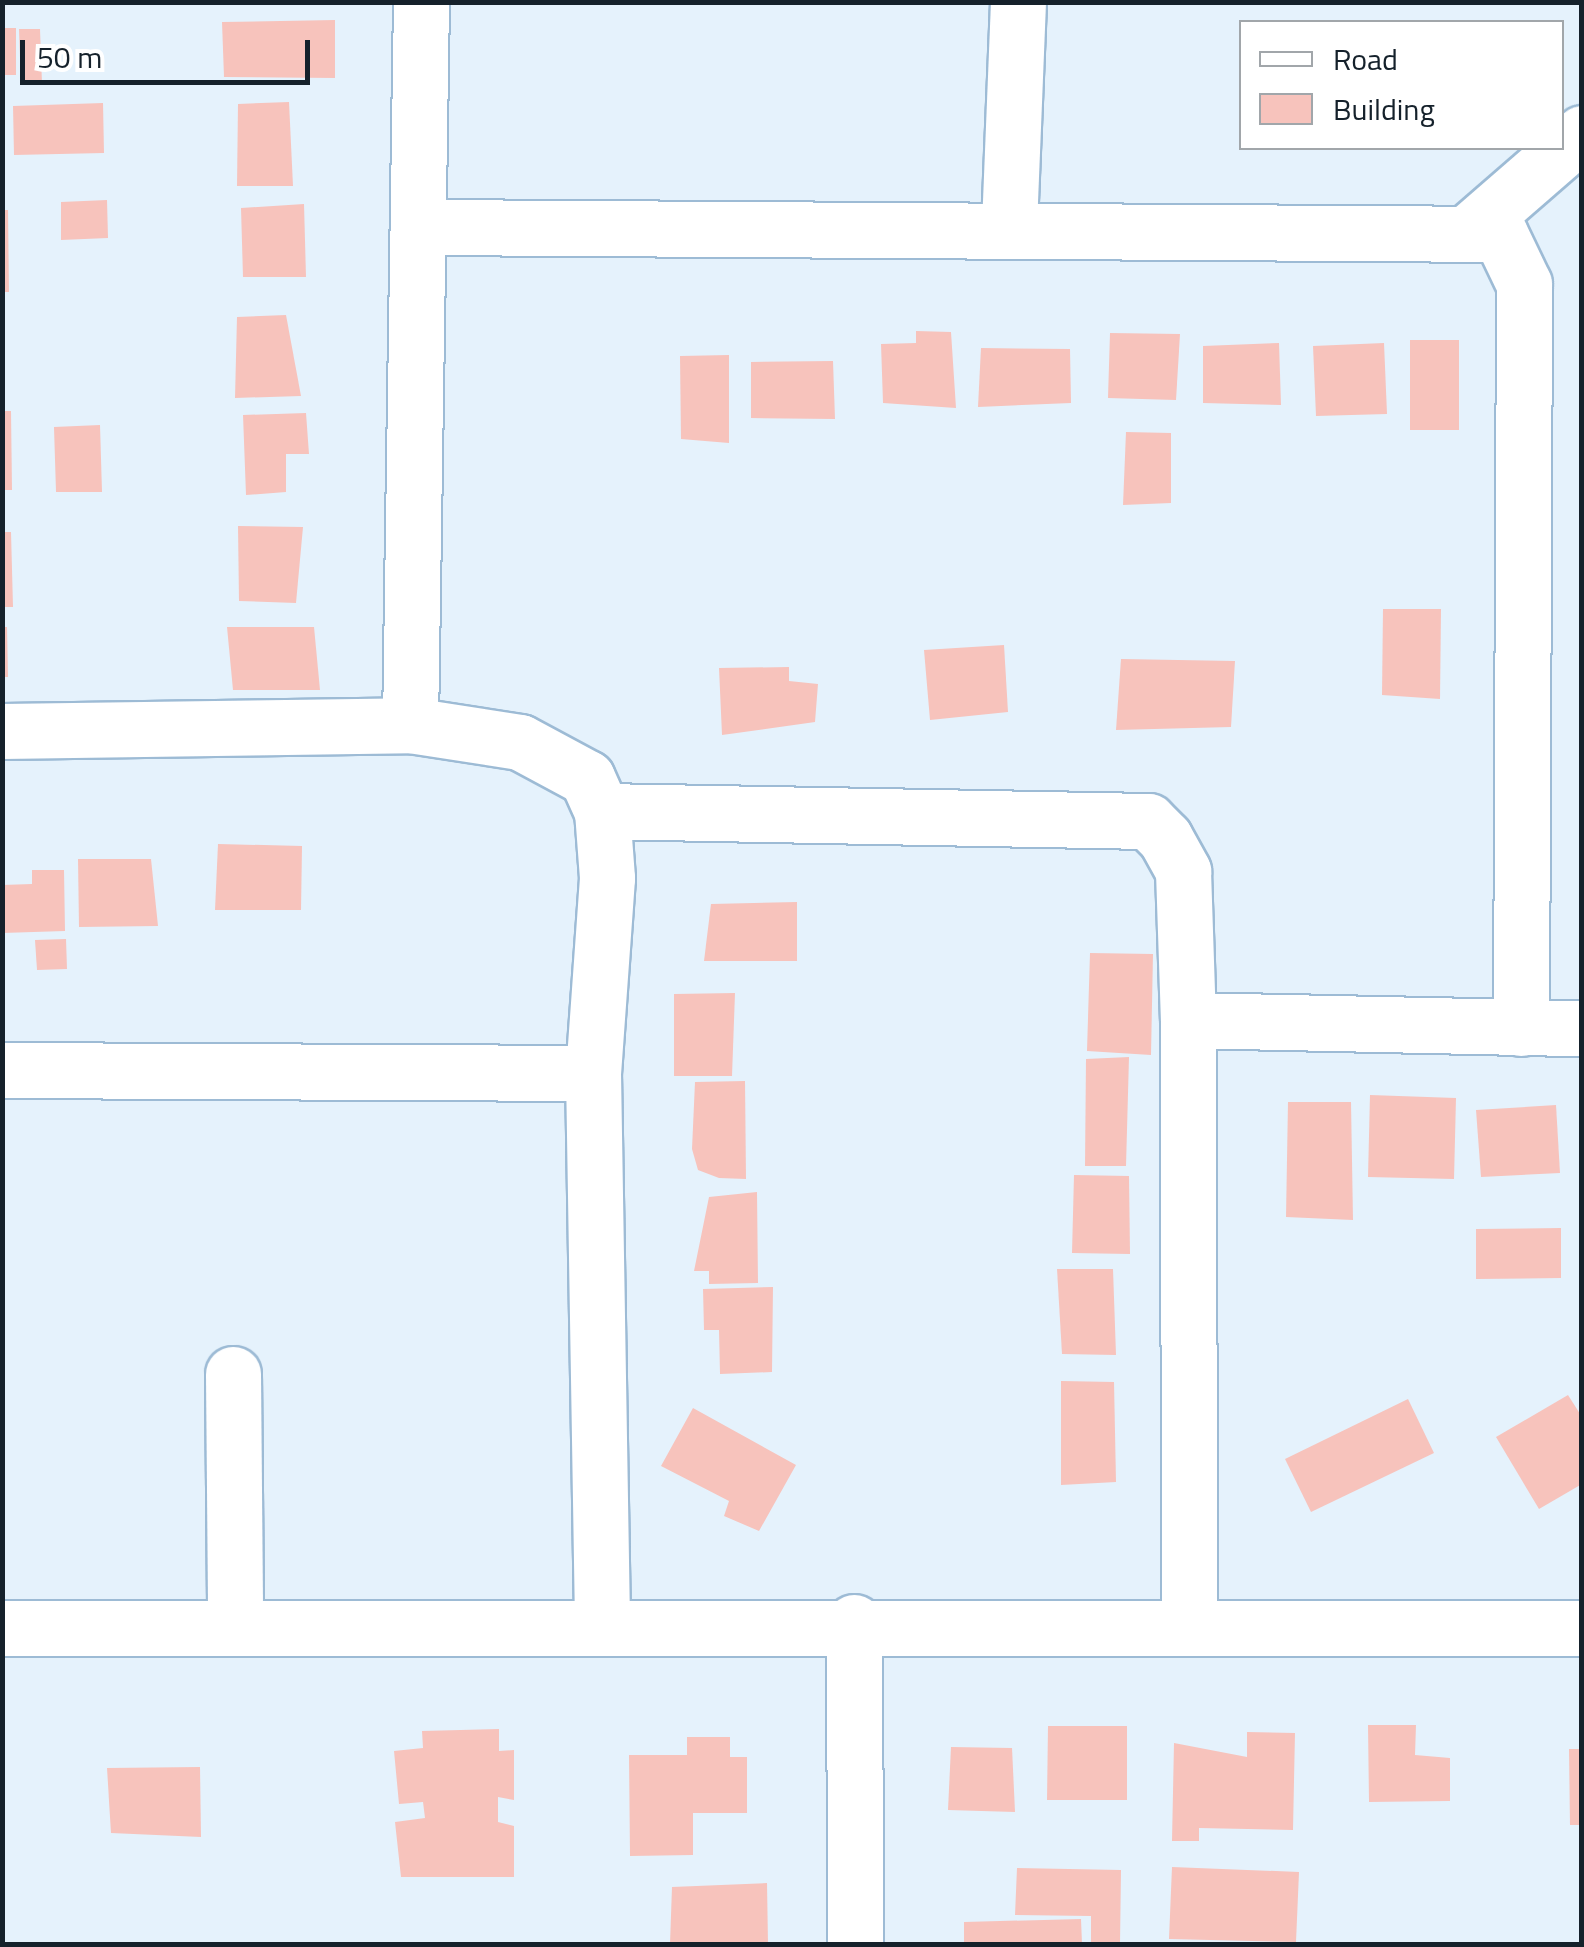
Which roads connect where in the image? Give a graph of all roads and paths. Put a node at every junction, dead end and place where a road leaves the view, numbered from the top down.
1 (421, 2) edge
2 (1018, 2) edge
3 (1562, 150) edge
4 (1009, 226) junction
5 (422, 227) junction
6 (1474, 227) junction
7 (410, 725) junction
8 (2, 731) edge
9 (602, 811) junction
10 (1188, 1020) junction
11 (1522, 1028) junction
12 (1582, 1028) edge
13 (2, 1070) edge
14 (593, 1073) junction
15 (233, 1374) dead end
16 (602, 1622) junction
17 (854, 1622) junction
18 (236, 1626) junction
19 (1189, 1626) junction
20 (2, 1628) edge
21 (1582, 1628) edge
22 (855, 1944) edge

1 - 5 street
2 - 4 street
3 - 6 street
4 - 5 street
4 - 6 street
5 - 7 street
6 - 11 street
7 - 8 street
7 - 9 street
9 - 10 street
9 - 14 street
10 - 11 street
10 - 19 street
11 - 12 street
13 - 14 street
14 - 16 street
15 - 18 street
16 - 17 street
16 - 18 street
17 - 19 street
17 - 22 street
18 - 20 street
19 - 21 street

